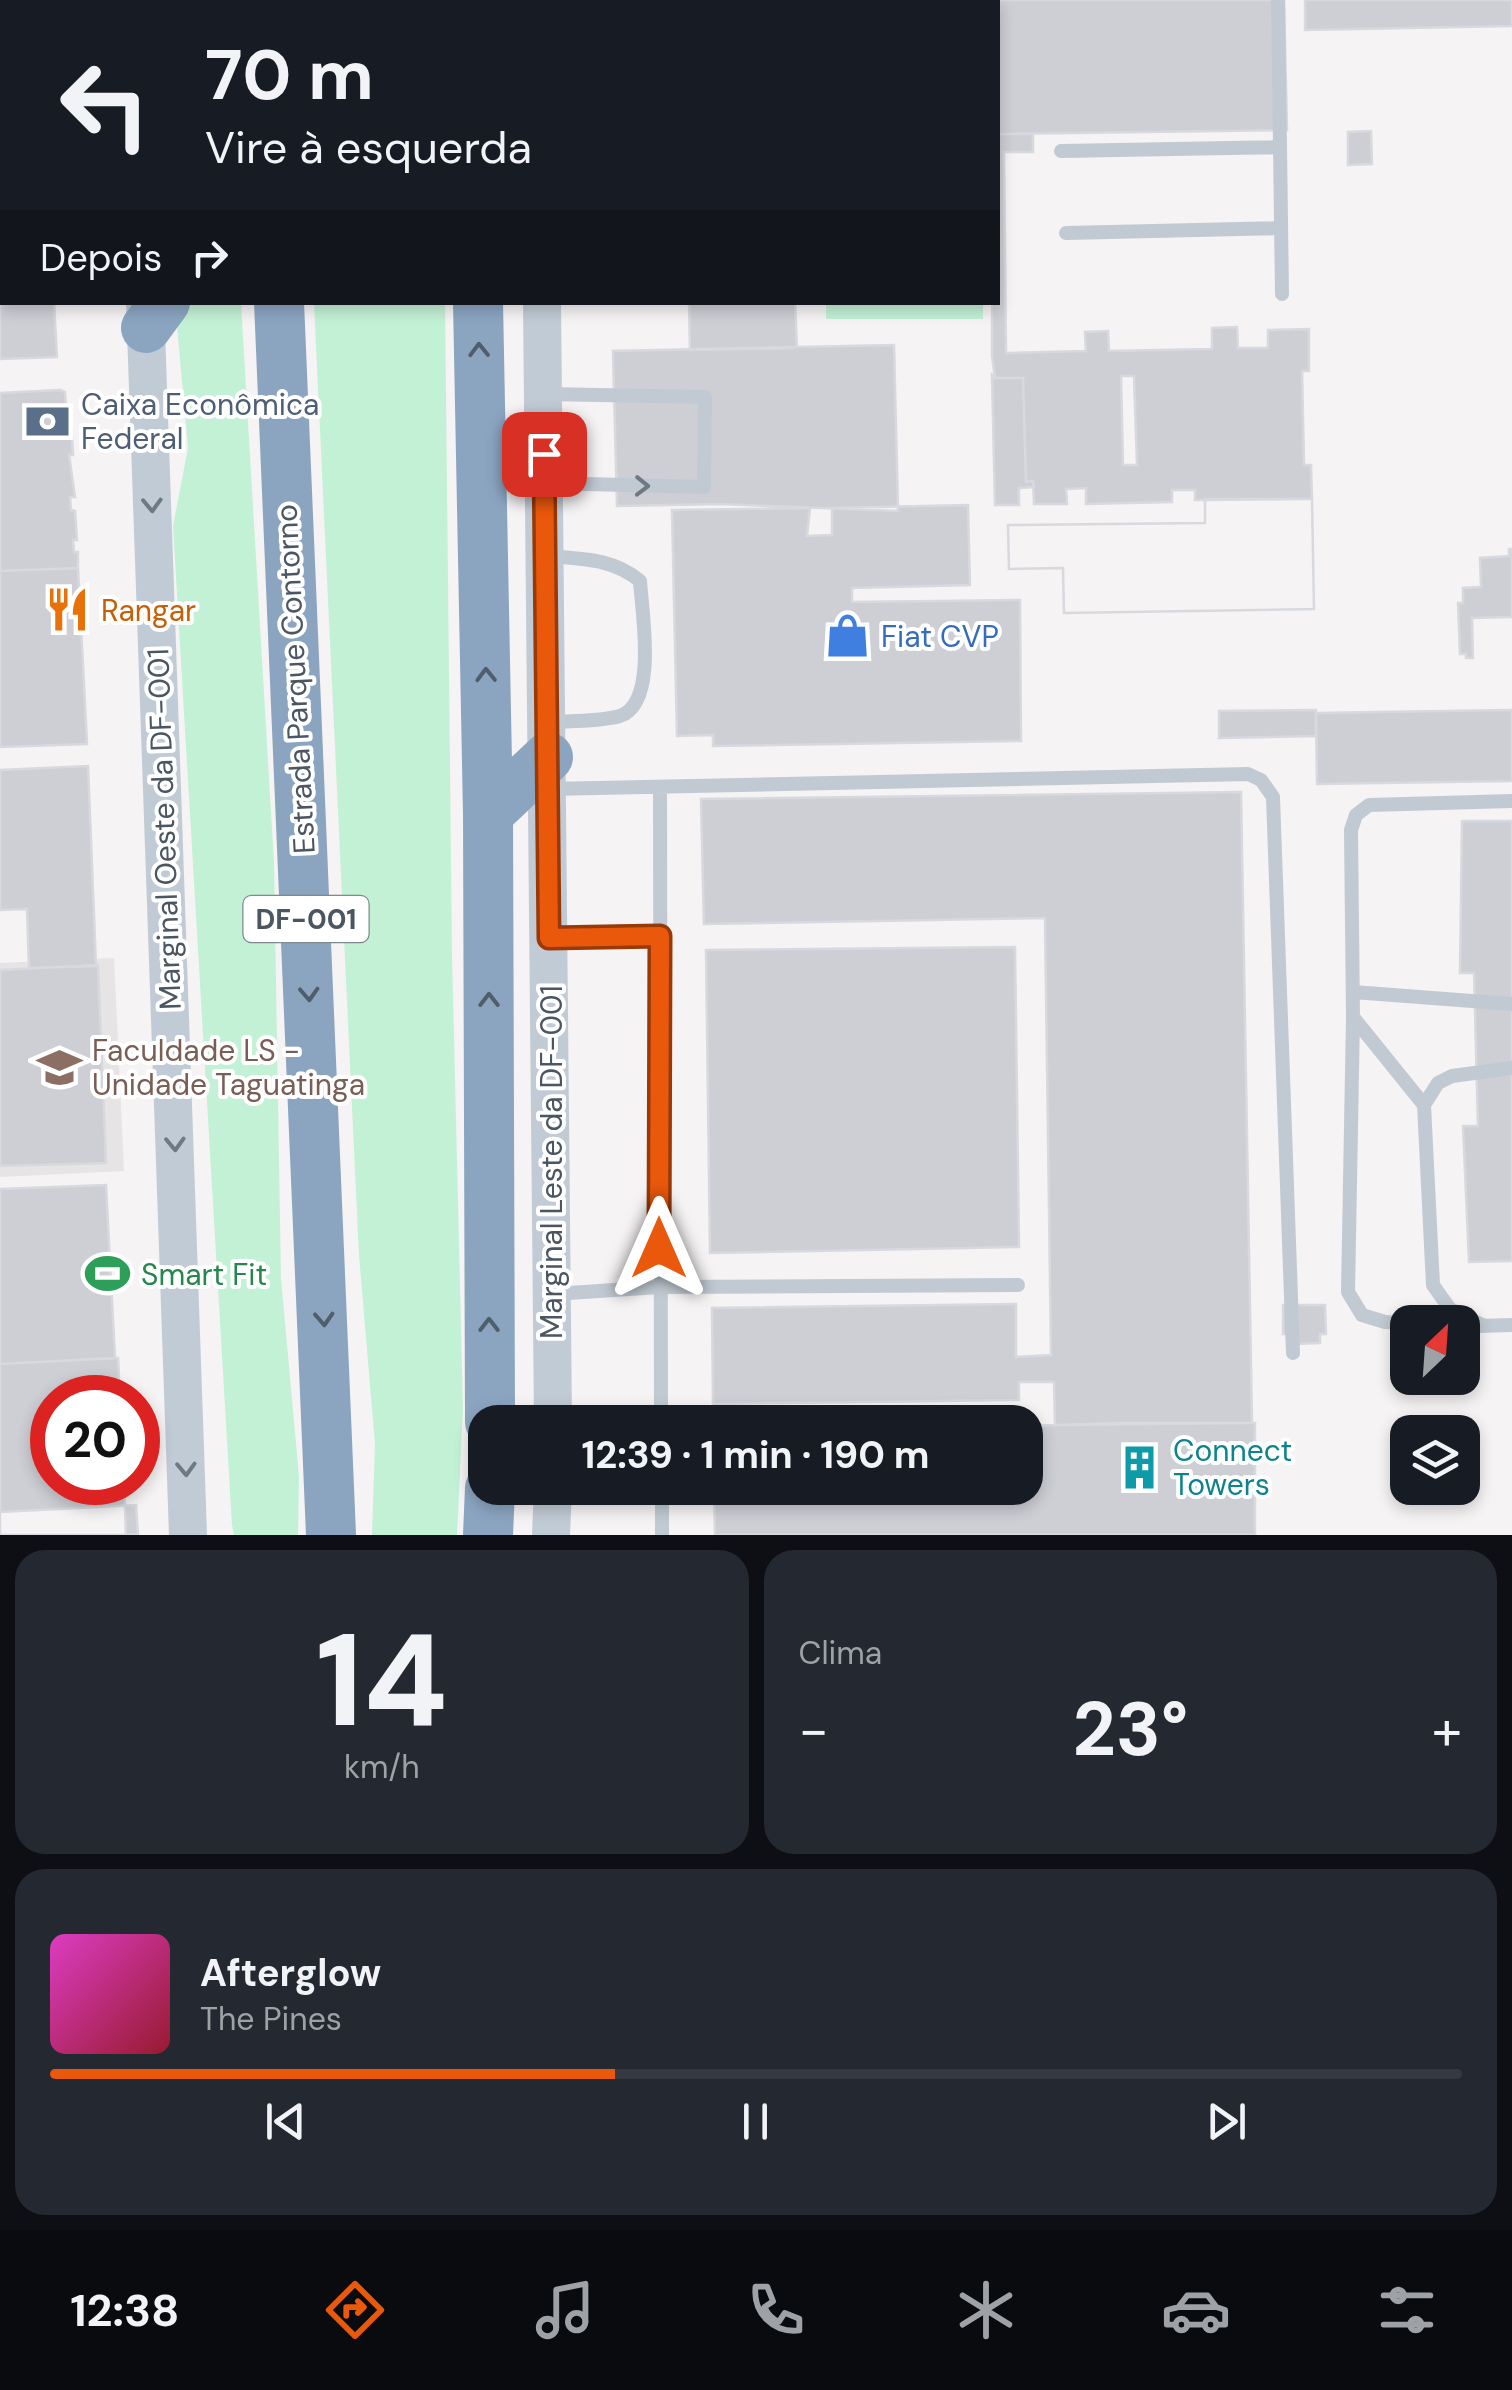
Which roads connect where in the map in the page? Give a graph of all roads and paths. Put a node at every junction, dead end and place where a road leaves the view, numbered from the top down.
1 (1278, 0) edge
2 (1280, 146) junction
3 (1061, 150) dead end
4 (1281, 228) junction
5 (1066, 233) dead end
6 (1282, 294) dead end
7 (278, 305) edge
8 (478, 305) edge
9 (542, 305) edge
10 (152, 311) edge
11 (543, 394) junction
12 (544, 484) junction
13 (546, 556) junction
14 (548, 756) junction
15 (660, 786) junction
16 (1512, 801) edge
17 (488, 814) junction
18 (660, 936) junction
19 (549, 938) junction
20 (1353, 992) junction
21 (1512, 1004) edge
22 (1353, 1017) junction
23 (1512, 1068) edge
24 (1424, 1105) junction
25 (1018, 1285) dead end
26 (659, 1288) junction
27 (552, 1294) junction
28 (1390, 1322) edge
29 (1480, 1326) edge
30 (1484, 1326) junction
31 (1512, 1326) edge
32 (1293, 1353) dead end
33 (490, 1405) edge
34 (553, 1405) edge
35 (661, 1405) edge
36 (489, 1505) edge
37 (662, 1505) edge
38 (188, 1535) edge
39 (331, 1535) edge
40 (488, 1535) edge
41 (662, 1535) edge

1 - 2 lane
2 - 3 lane
2 - 4 lane
4 - 5 lane
4 - 6 lane
7 -> 39 highway, Estrada Parque Contorno / DF-001
17 -> 8 highway
9 - 11 main road, Marginal Leste da DF-001
10 -> 38 main road, Marginal Oeste da DF-001
11 - 12 main road, Marginal Leste da DF-001
12 -> 11 lane
12 - 13 main road, Marginal Leste da DF-001
13 - 14 main road, Marginal Leste da DF-001
13 - 14 lane
14 - 15 lane
14 - 17 highway
14 - 19 main road, Marginal Leste da DF-001
15 - 18 lane
15 - 32 lane
16 - 20 lane
33 -> 17 highway
18 - 19 lane
18 - 26 lane
19 - 27 main road, Marginal Leste da DF-001
20 - 21 lane
20 - 22 lane
22 - 24 lane
22 - 28 lane
23 - 24 lane
24 - 30 lane
25 - 26 lane
26 - 27 lane
26 - 35 lane
27 - 34 main road, Marginal Leste da DF-001
29 - 30 lane
30 - 31 lane
36 - 40 highway
37 - 41 lane

